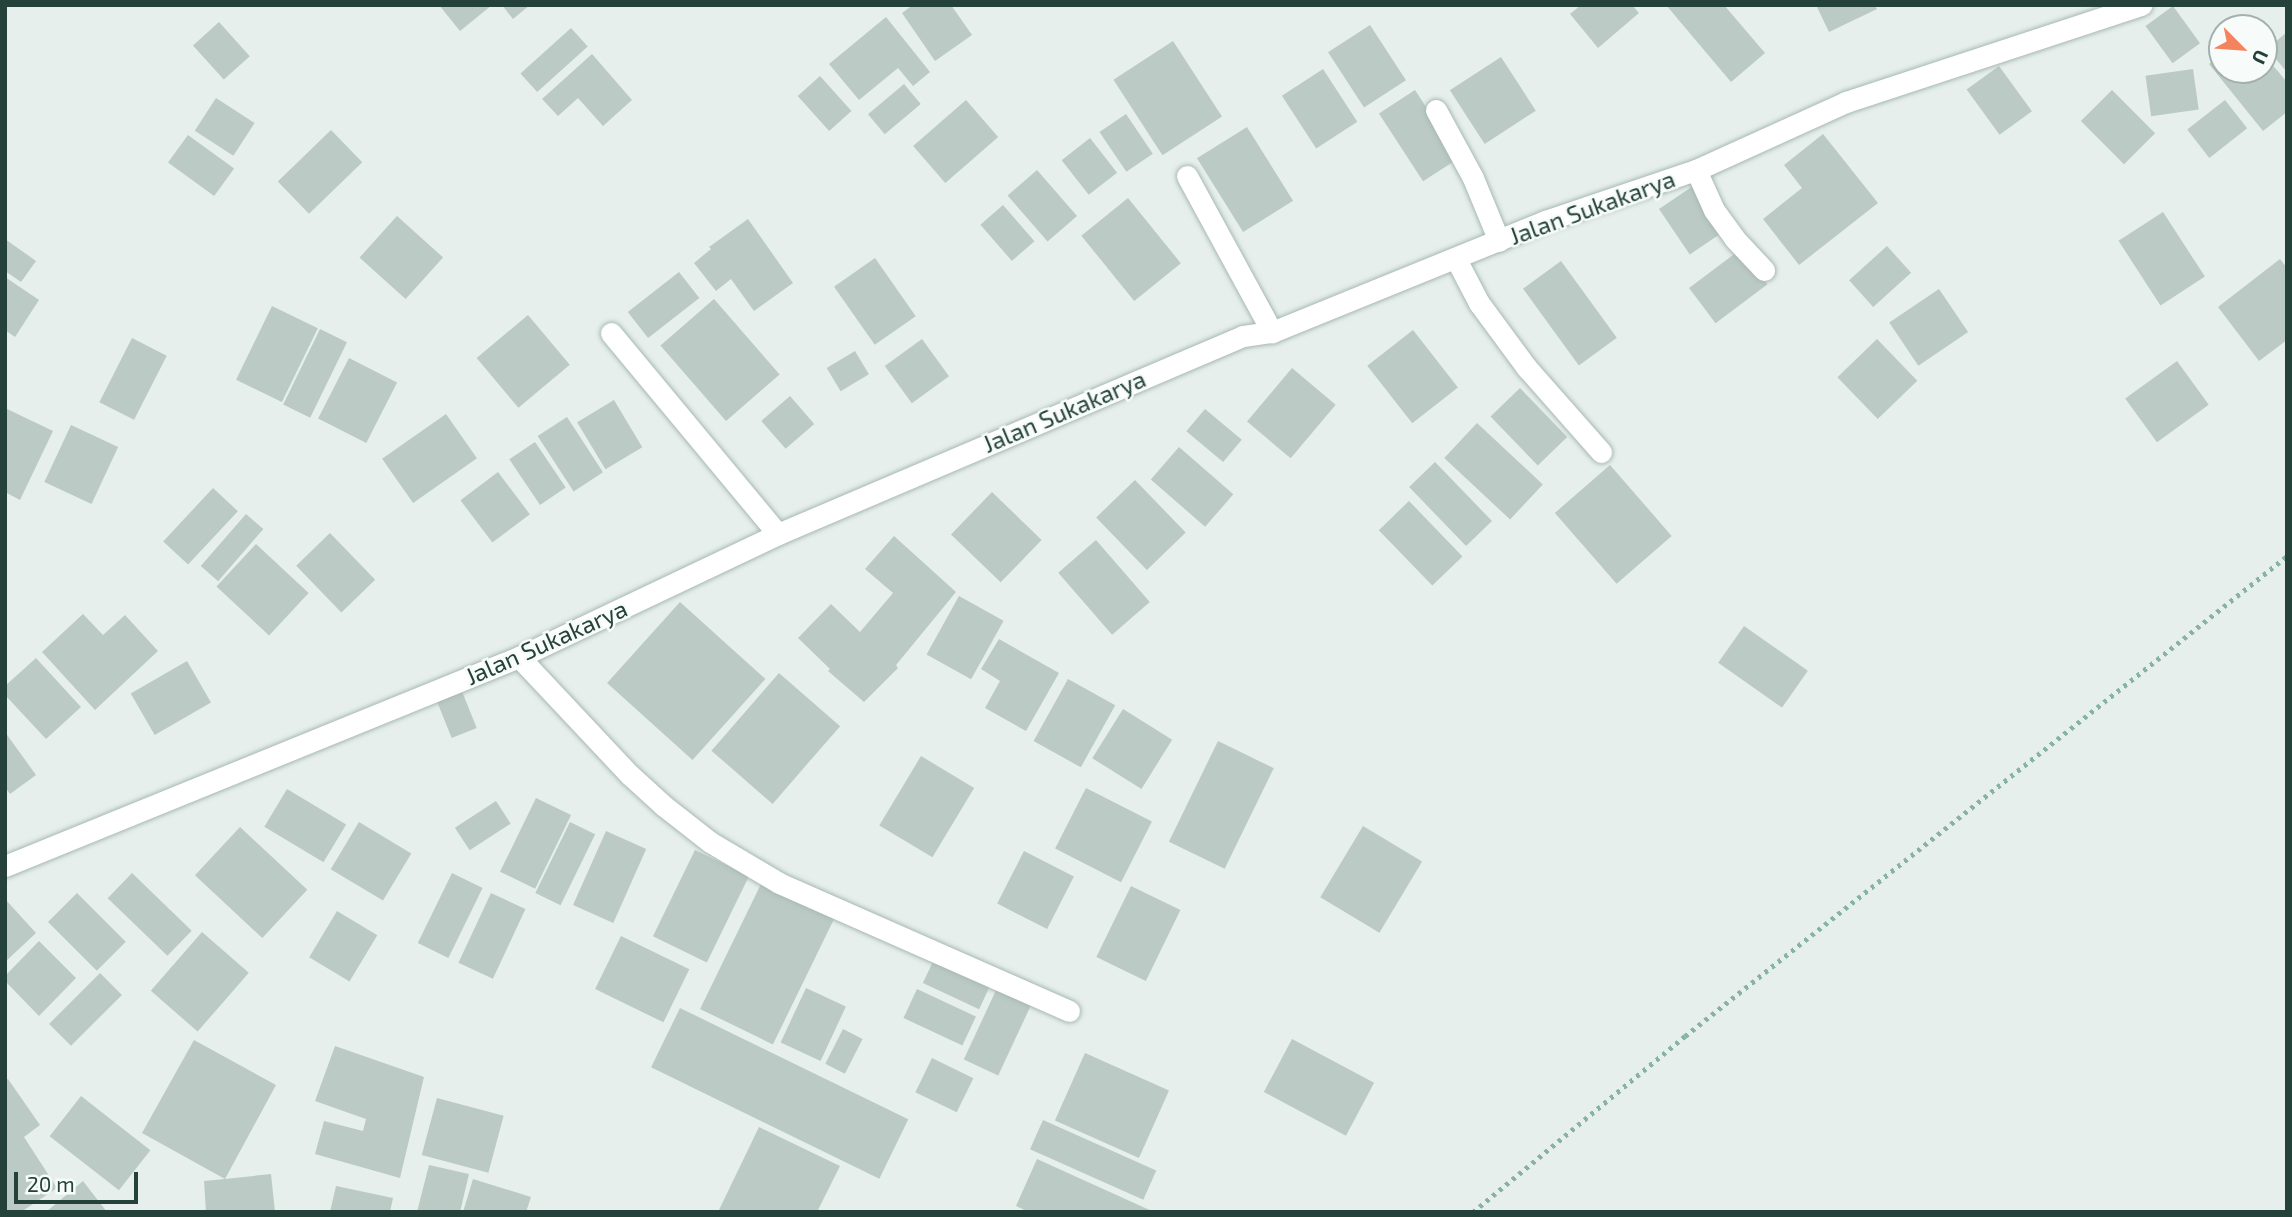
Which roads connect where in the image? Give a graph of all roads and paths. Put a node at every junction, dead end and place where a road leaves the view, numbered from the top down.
1 (2141, 5) edge
2 (1436, 110) dead end
3 (1696, 170) junction
4 (1187, 176) dead end
5 (1499, 241) junction
6 (1455, 259) junction
7 (1763, 270) dead end
8 (1268, 324) junction
9 (611, 333) dead end
10 (1601, 452) dead end
11 (778, 534) junction
12 (2287, 556) edge
13 (519, 657) junction
14 (5, 866) edge
15 (1069, 1011) dead end
16 (1473, 1212) edge

1 - 3 street, Jalan Sukakarya
2 - 5 street
3 - 5 street, Jalan Sukakarya
3 - 7 street
4 - 8 street
5 - 6 street, Jalan Sukakarya
6 - 8 street, Jalan Sukakarya
6 - 10 street
8 - 11 street, Jalan Sukakarya
9 - 11 street
11 - 13 street, Jalan Sukakarya
12 - 16 path
13 - 14 street, Jalan Sukakarya
13 - 15 street

